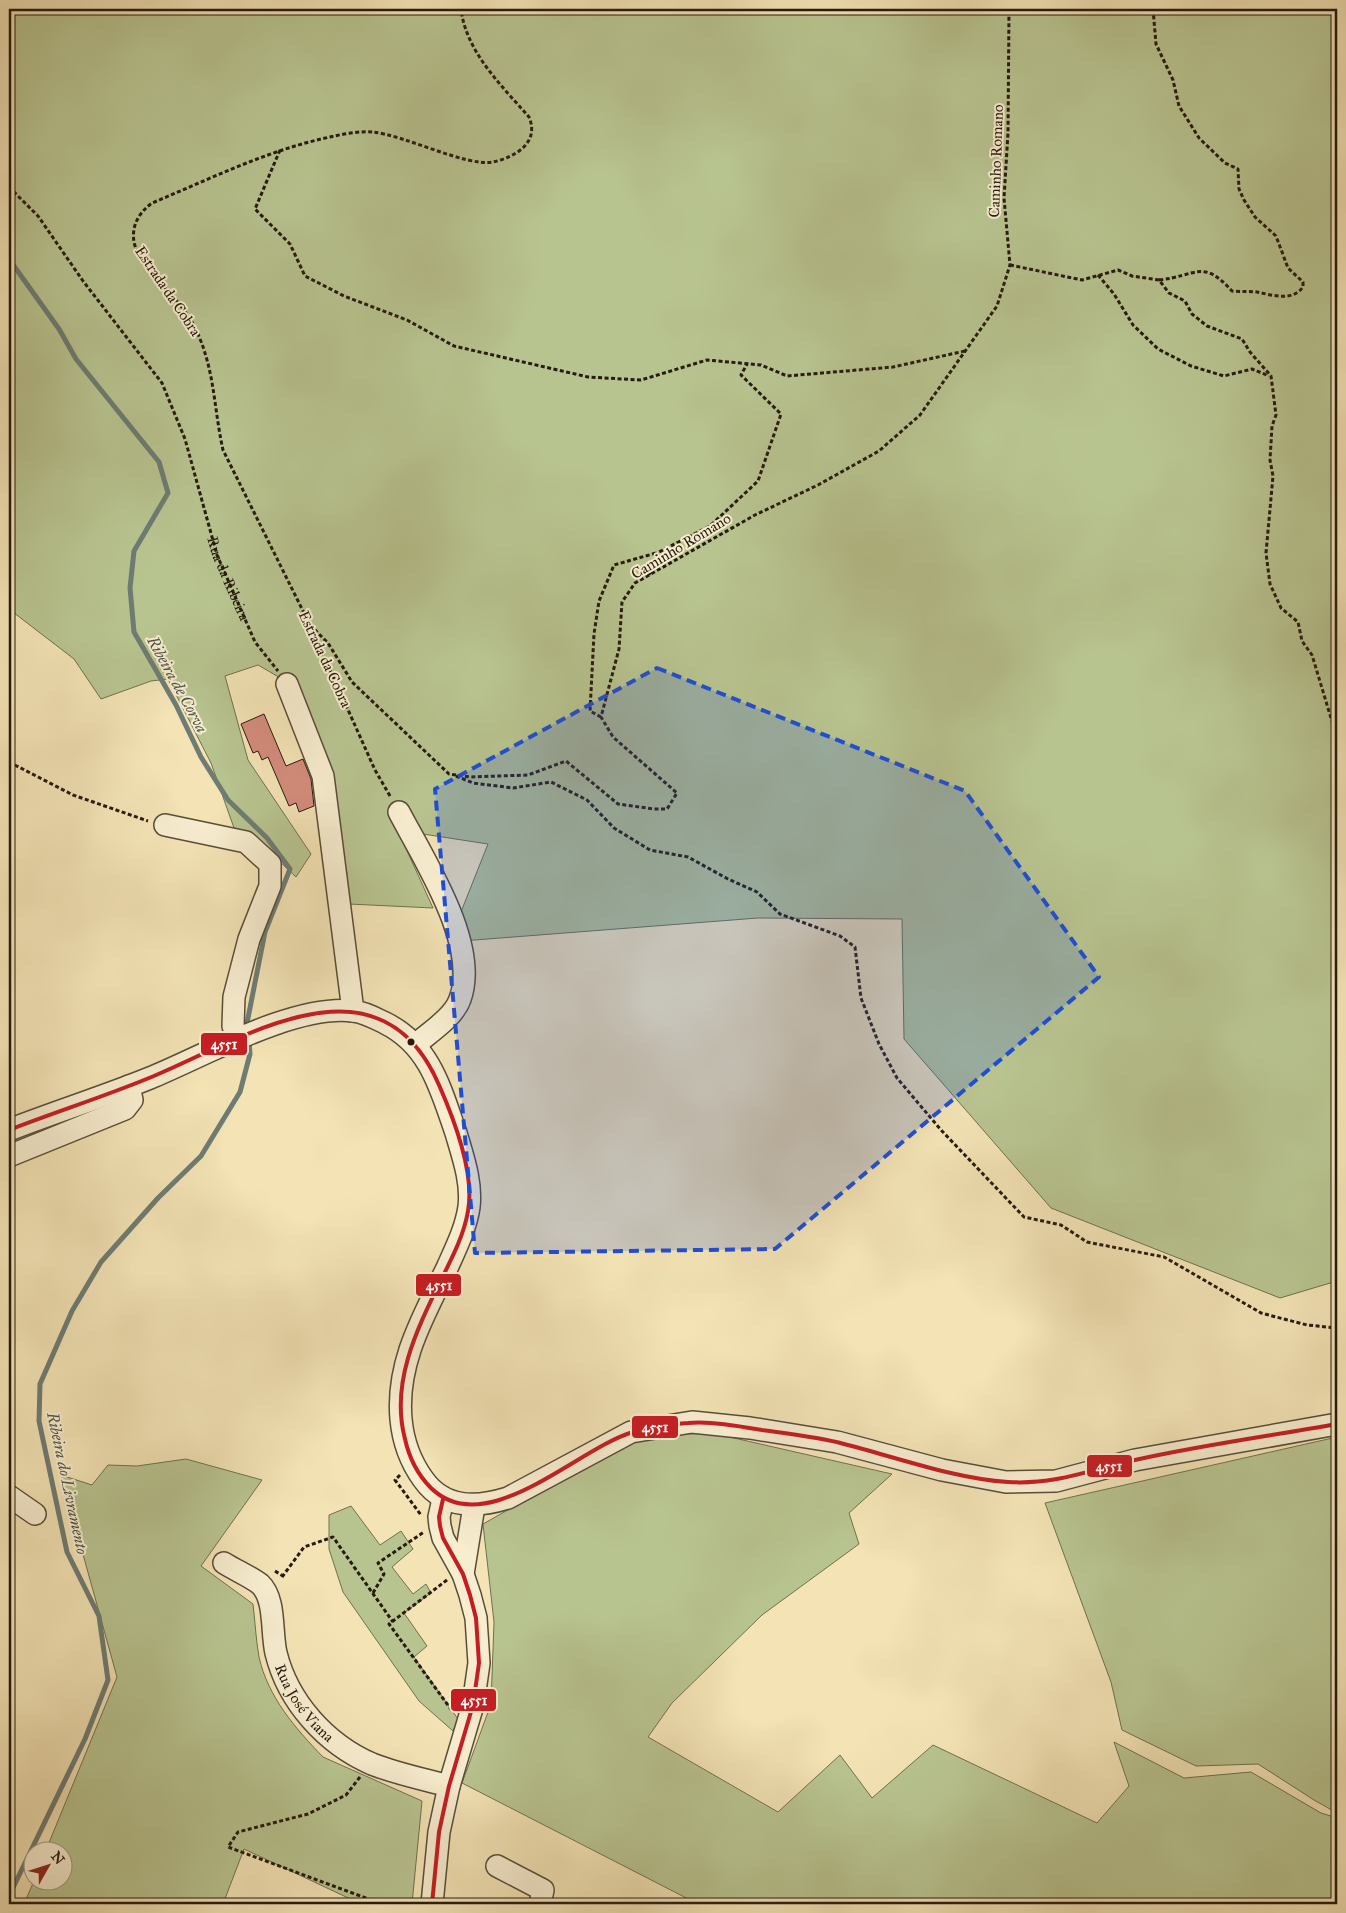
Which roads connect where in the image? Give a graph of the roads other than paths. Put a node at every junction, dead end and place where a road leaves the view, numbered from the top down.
1 (287, 684) road end
2 (400, 812) road end
3 (165, 825) road end
4 (353, 1011) junction
5 (238, 1039) junction
6 (415, 1044) junction
7 (128, 1086) junction
8 (9, 1130) edge
9 (9, 1156) edge
10 (1337, 1424) edge
11 (9, 1496) edge
12 (443, 1499) junction
13 (474, 1506) junction
14 (35, 1514) dead end
15 (224, 1563) dead end
16 (463, 1574) junction
17 (449, 1786) junction
18 (497, 1866) dead end
19 (432, 1904) edge
20 (540, 1904) edge

1 - 4 street
2 - 6 street
3 - 5 street
4 - 5 street
4 - 6 street
5 - 7 street
6 - 12 street
7 - 8 street
7 - 9 street
10 - 13 street
11 - 14 street
12 - 13 street
12 - 16 street
13 - 16 street
15 - 17 street, Rua José Viana
16 - 17 street
17 - 19 street
18 - 20 street

